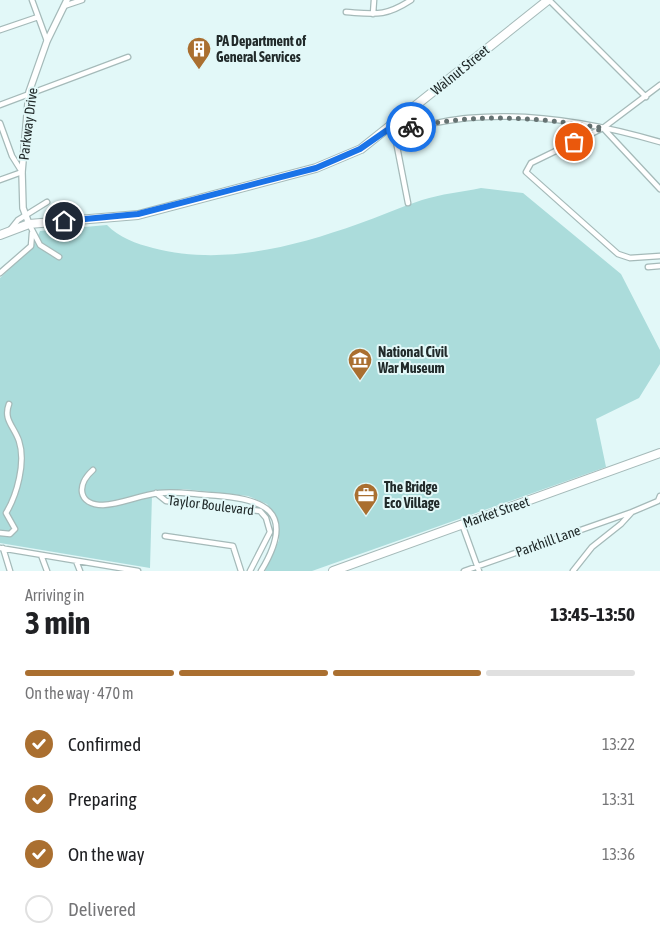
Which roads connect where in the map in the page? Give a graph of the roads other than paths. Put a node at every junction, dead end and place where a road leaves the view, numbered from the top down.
1 (32, 0) edge
2 (82, 0) edge
3 (374, 0) edge
4 (411, 0) edge
5 (549, 0) edge
6 (65, 3) edge
7 (346, 12) dead end
8 (373, 14) junction
9 (38, 17) junction
10 (0, 30) edge
11 (47, 41) junction
12 (128, 57) dead end
13 (660, 85) edge
14 (29, 92) junction
15 (646, 98) junction
16 (0, 105) edge
17 (0, 123) edge
18 (393, 126) junction
19 (603, 128) junction
20 (660, 142) edge
21 (22, 172) junction
22 (0, 180) edge
23 (660, 189) edge
24 (47, 202) dead end
25 (408, 203) dead end
26 (26, 216) junction
27 (29, 224) junction
28 (9, 231) junction
29 (32, 233) junction
30 (0, 235) edge
31 (660, 256) edge
32 (59, 257) dead end
33 (660, 266) edge
34 (648, 267) dead end
35 (0, 273) edge
36 (9, 404) dead end
37 (660, 453) edge
38 (93, 470) dead end
39 (156, 493) junction
40 (660, 496) edge
41 (632, 512) junction
42 (462, 524) junction
43 (0, 533) edge
44 (165, 536) dead end
45 (1, 548) edge
46 (41, 555) junction
47 (76, 561) junction
48 (353, 568) edge
49 (478, 568) edge
50 (10, 571) edge
51 (47, 571) edge
52 (80, 571) edge
53 (138, 571) edge
54 (242, 571) edge
55 (250, 571) edge
56 (261, 571) edge
57 (333, 571) edge
58 (464, 571) edge
59 (573, 571) edge

1 - 9 street
2 - 6 street
3 - 8 street
4 - 8 street
5 - 15 street
5 - 18 main road, Walnut Street
6 - 11 street, Parkway Drive
7 - 8 street
9 - 10 street
9 - 11 street
11 - 14 street, Parkway Drive
12 - 14 street
13 - 15 street
14 - 16 street
14 - 21 street, Parkway Drive
15 - 19 street
17 - 21 street
18 - 19 street
18 - 25 street
18 - 27 main road, Walnut Street
19 - 20 street
19 - 23 street
19 - 31 street
21 - 22 street
21 - 26 street, Parkway Drive
24 - 26 street
26 - 27 street, Parkway Drive
26 - 28 street
27 - 28 main road, Walnut Street
27 - 29 street
28 - 30 main road, Walnut Street
29 - 32 street
29 - 35 street
33 - 34 street
36 - 43 street
37 - 42 main road, Market Street
38 - 39 street, Taylor Boulevard
39 - 55 street, Taylor Boulevard
39 - 56 street, Taylor Boulevard
40 - 41 street, Parkhill Lane
41 - 49 street, Parkhill Lane
41 - 59 street
42 - 48 main road, Market Street
42 - 49 street
44 - 54 street
45 - 46 street
45 - 50 street
46 - 47 street
46 - 51 street
47 - 52 street
47 - 53 street
48 - 57 main road, Market Street
49 - 58 street, Parkhill Lane

